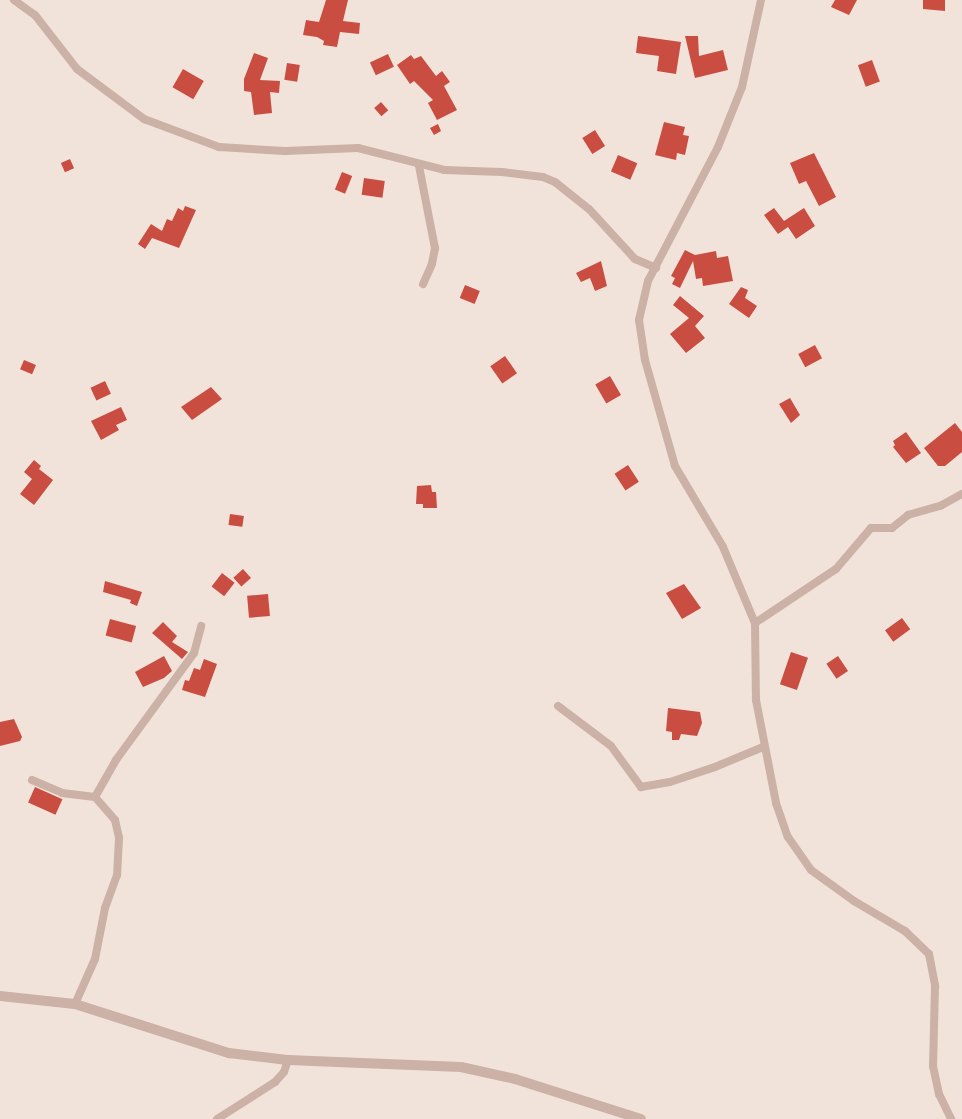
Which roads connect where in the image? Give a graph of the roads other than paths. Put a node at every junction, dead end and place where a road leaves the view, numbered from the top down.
1 (14, 0) edge
2 (761, 0) edge
3 (419, 166) junction
4 (656, 268) junction
5 (423, 284) dead end
6 (962, 494) edge
7 (755, 623) junction
8 (201, 626) dead end
9 (558, 706) dead end
10 (763, 746) junction
11 (32, 780) dead end
12 (95, 798) junction
13 (0, 996) edge
14 (75, 1004) junction
15 (288, 1060) junction
16 (217, 1119) edge
17 (641, 1119) edge
18 (950, 1119) edge

1 - 3 street
2 - 4 street
3 - 4 street
3 - 5 street
4 - 7 street
6 - 7 street
7 - 10 street
8 - 12 street
9 - 10 street
10 - 18 street
11 - 12 street
12 - 14 street
13 - 14 street
14 - 15 street
15 - 16 street
15 - 17 street

